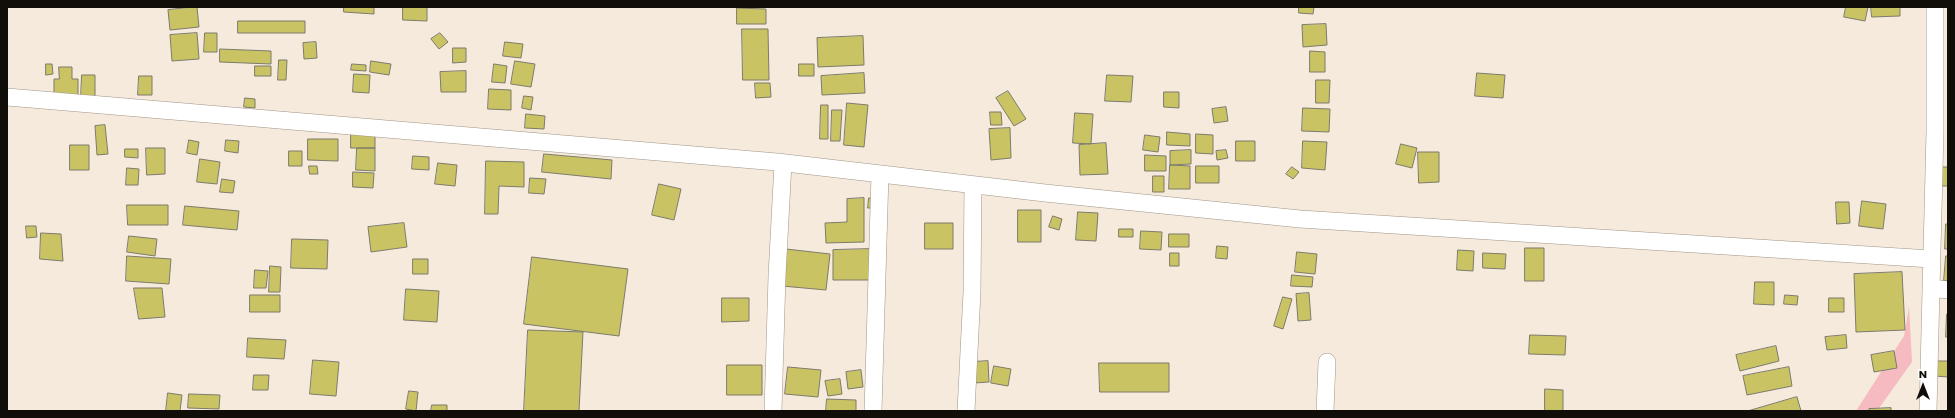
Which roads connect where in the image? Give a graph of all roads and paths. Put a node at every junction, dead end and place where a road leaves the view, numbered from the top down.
1 (1935, 7) edge
2 (1941, 25) edge
3 (7, 97) edge
4 (782, 163) junction
5 (880, 174) junction
6 (973, 185) junction
7 (1931, 259) junction
8 (1931, 288) junction
9 (1948, 290) edge
10 (1327, 362) dead end
11 (774, 411) edge
12 (873, 411) edge
13 (966, 411) edge
14 (1325, 411) edge
15 (1928, 411) edge

1 - 2 street
2 - 7 street
3 - 4 street
4 - 5 street
4 - 11 street
5 - 6 street
5 - 12 street
6 - 7 street
6 - 13 street
7 - 8 street
8 - 9 street
8 - 15 street
10 - 14 street

